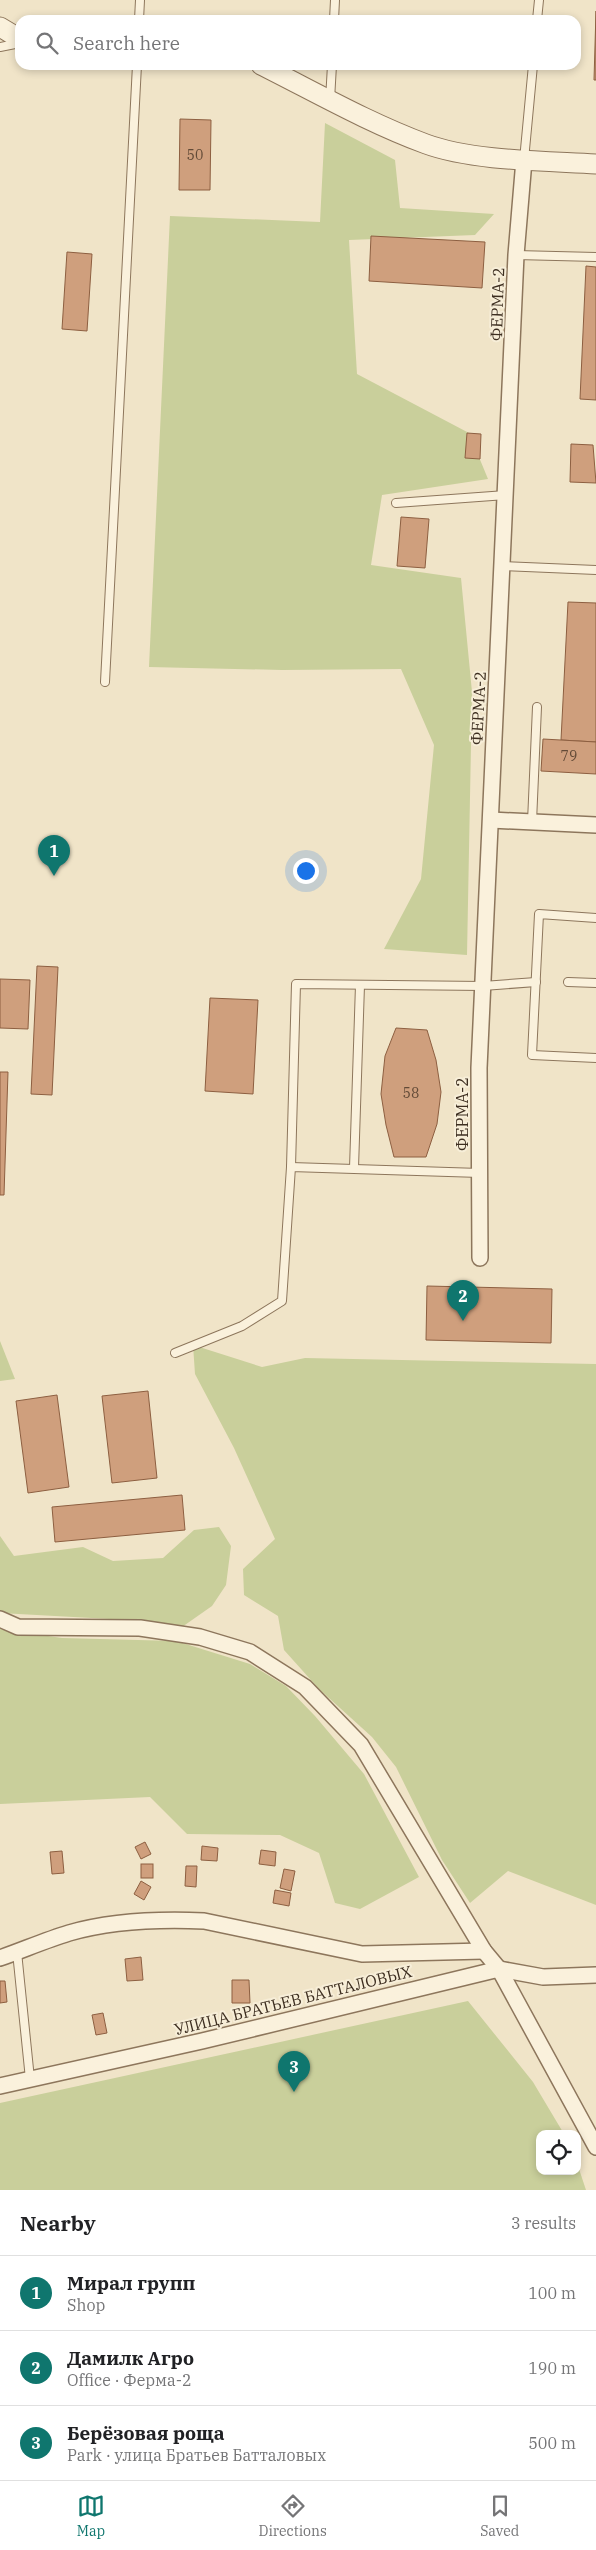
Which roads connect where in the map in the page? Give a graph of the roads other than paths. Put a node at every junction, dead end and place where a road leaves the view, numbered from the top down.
1 (140, 0) edge
2 (335, 0) edge
3 (539, 0) edge
4 (139, 15) edge
5 (334, 15) edge
6 (538, 15) edge
7 (0, 27) edge
8 (15, 38) edge
9 (15, 42) edge
10 (0, 47) edge
11 (137, 70) edge
12 (271, 70) edge
13 (332, 70) edge
14 (533, 70) edge
15 (330, 100) junction
16 (524, 160) junction
17 (596, 164) edge
18 (516, 255) junction
19 (596, 257) edge
20 (506, 495) junction
21 (396, 504) dead end
22 (502, 566) junction
23 (596, 570) edge
24 (105, 682) dead end
25 (537, 707) dead end
26 (491, 820) junction
27 (532, 822) junction
28 (596, 825) edge
29 (596, 918) edge
30 (536, 982) junction
31 (568, 982) dead end
32 (596, 983) edge
33 (360, 985) junction
34 (483, 986) junction
35 (596, 1058) edge
36 (291, 1166) junction
37 (354, 1168) junction
38 (480, 1173) junction
39 (480, 1258) dead end
40 (175, 1353) dead end
41 (0, 1619) edge
42 (484, 1951) junction
43 (17, 1952) junction
44 (0, 1958) edge
45 (499, 1969) junction
46 (596, 1975) edge
47 (30, 2080) junction
48 (0, 2086) edge
49 (596, 2148) edge

1 - 4 lane
2 - 5 lane
3 - 6 lane
7 - 8 street
9 - 10 lane
11 - 24 lane
12 - 15 street
13 - 15 lane
14 - 16 lane
15 - 16 street
16 - 17 street
16 - 18 street, ФЕРМА-2
18 - 19 lane
18 - 20 street, ФЕРМА-2
20 - 21 lane
20 - 22 street, ФЕРМА-2
22 - 23 lane
22 - 26 street, ФЕРМА-2
25 - 27 lane
26 - 27 street
26 - 34 street, ФЕРМА-2
27 - 28 street
29 - 30 lane
30 - 34 lane
30 - 35 lane
31 - 32 lane
33 - 34 lane
33 - 36 lane
33 - 37 lane
34 - 38 street, ФЕРМА-2
36 - 37 lane
36 - 40 lane
37 - 38 lane
38 - 39 street, ФЕРМА-2
41 - 42 street
42 - 43 street
42 - 45 street
43 - 44 street
43 - 47 lane
45 - 46 street, УЛИЦА БРАТЬЕВ БАТТАЛОВЫХ
45 - 47 street, УЛИЦА БРАТЬЕВ БАТТАЛОВЫХ
45 - 49 street
47 - 48 street, УЛИЦА БРАТЬЕВ БАТТАЛОВЫХ

